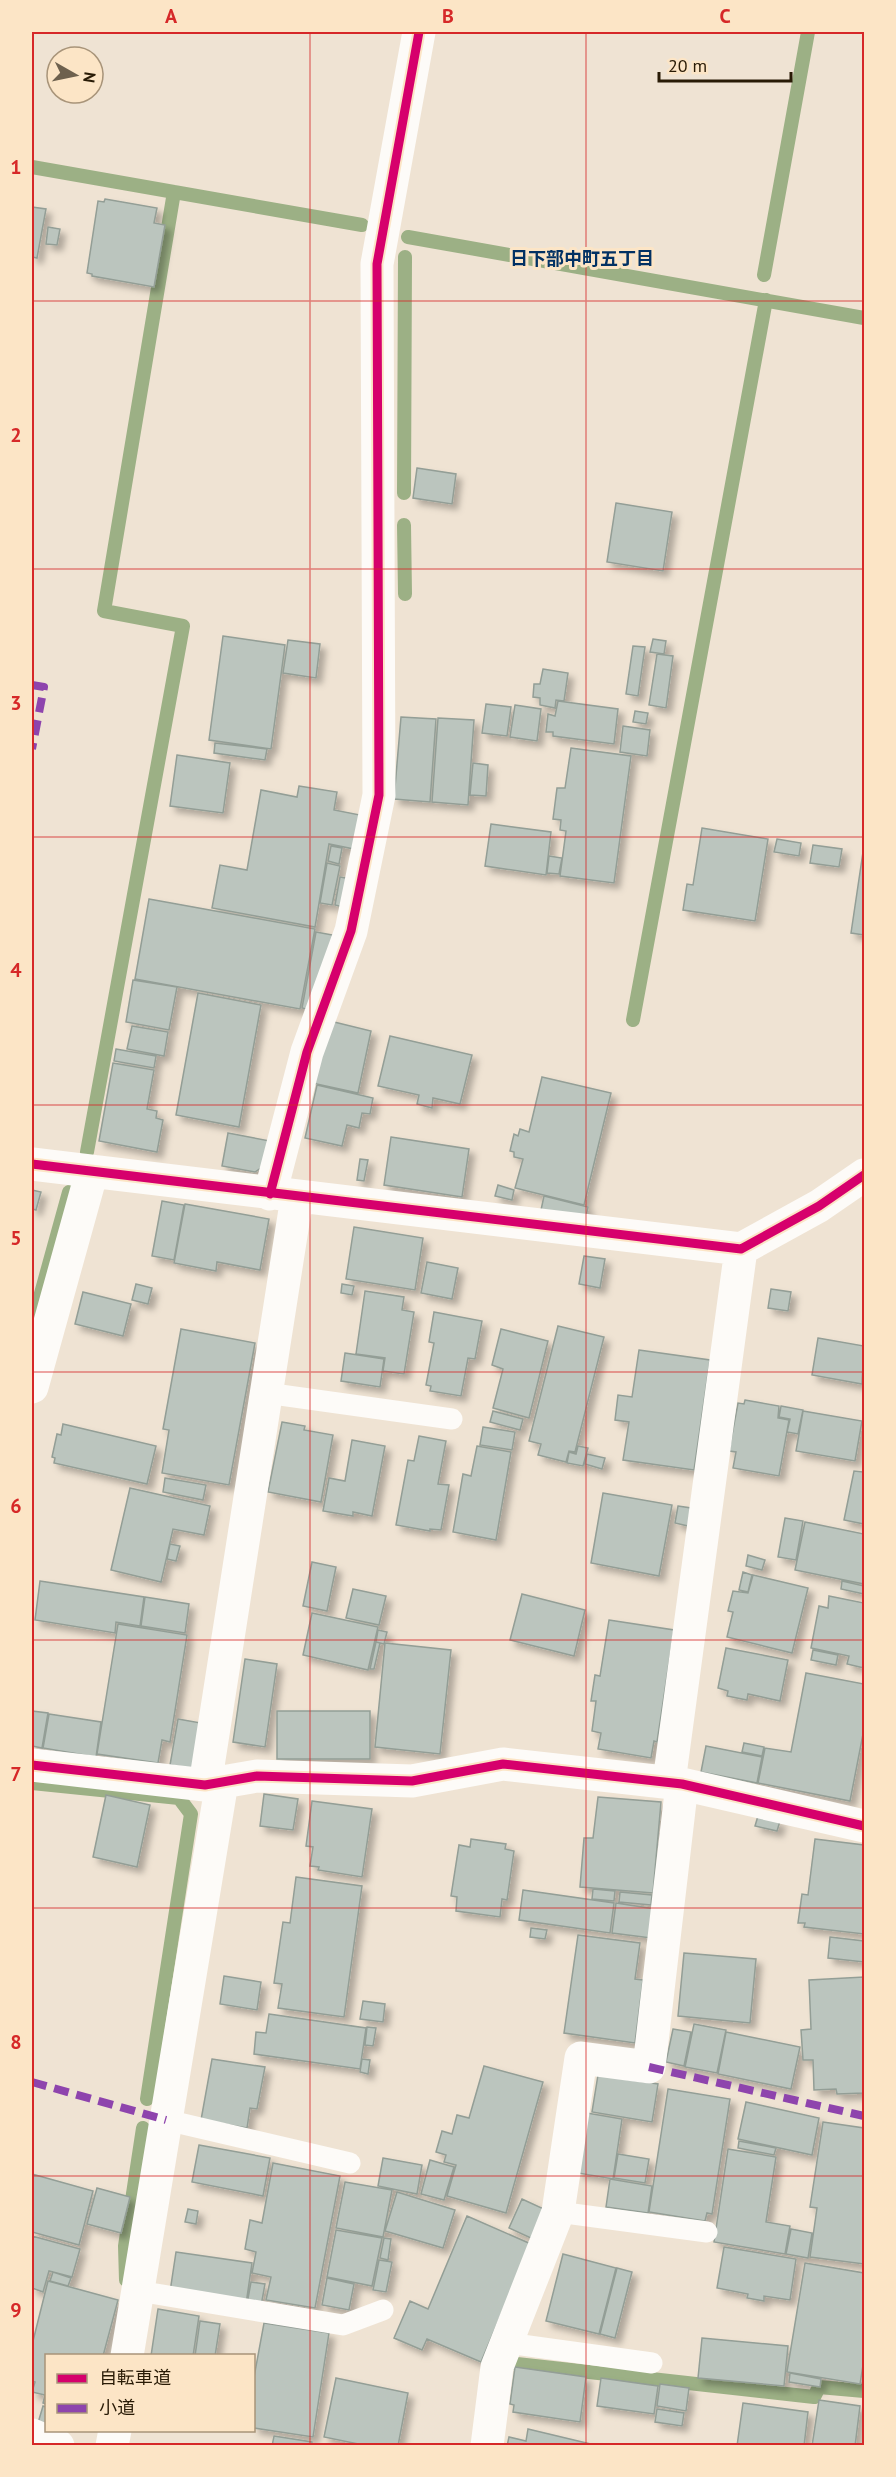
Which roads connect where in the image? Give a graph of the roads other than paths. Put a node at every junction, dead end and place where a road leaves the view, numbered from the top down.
1 (418, 32) edge
2 (32, 1164) edge
3 (92, 1172) junction
4 (864, 1175) edge
5 (284, 1195) junction
6 (741, 1249) junction
7 (32, 1387) edge
8 (266, 1393) junction
9 (452, 1419) dead end
10 (32, 1765) edge
11 (675, 1783) junction
12 (214, 1784) junction
13 (863, 1818) edge
14 (166, 2120) junction
15 (350, 2163) dead end
16 (558, 2212) junction
17 (706, 2232) dead end
18 (138, 2291) junction
19 (383, 2310) dead end
20 (507, 2343) junction
21 (127, 2354) edge
22 (652, 2363) dead end
23 (32, 2435) edge
24 (58, 2445) edge
25 (487, 2445) edge

1 - 5 street
2 - 3 street
3 - 5 street
3 - 7 street
4 - 6 street
5 - 6 street
5 - 8 street
6 - 11 street
8 - 9 lane
8 - 12 street
10 - 12 street
11 - 12 street
11 - 13 street
11 - 16 street
12 - 14 street
14 - 15 lane
14 - 18 street
16 - 17 lane
16 - 20 street
18 - 19 lane
18 - 21 street
20 - 22 lane
20 - 25 street
23 - 24 street

